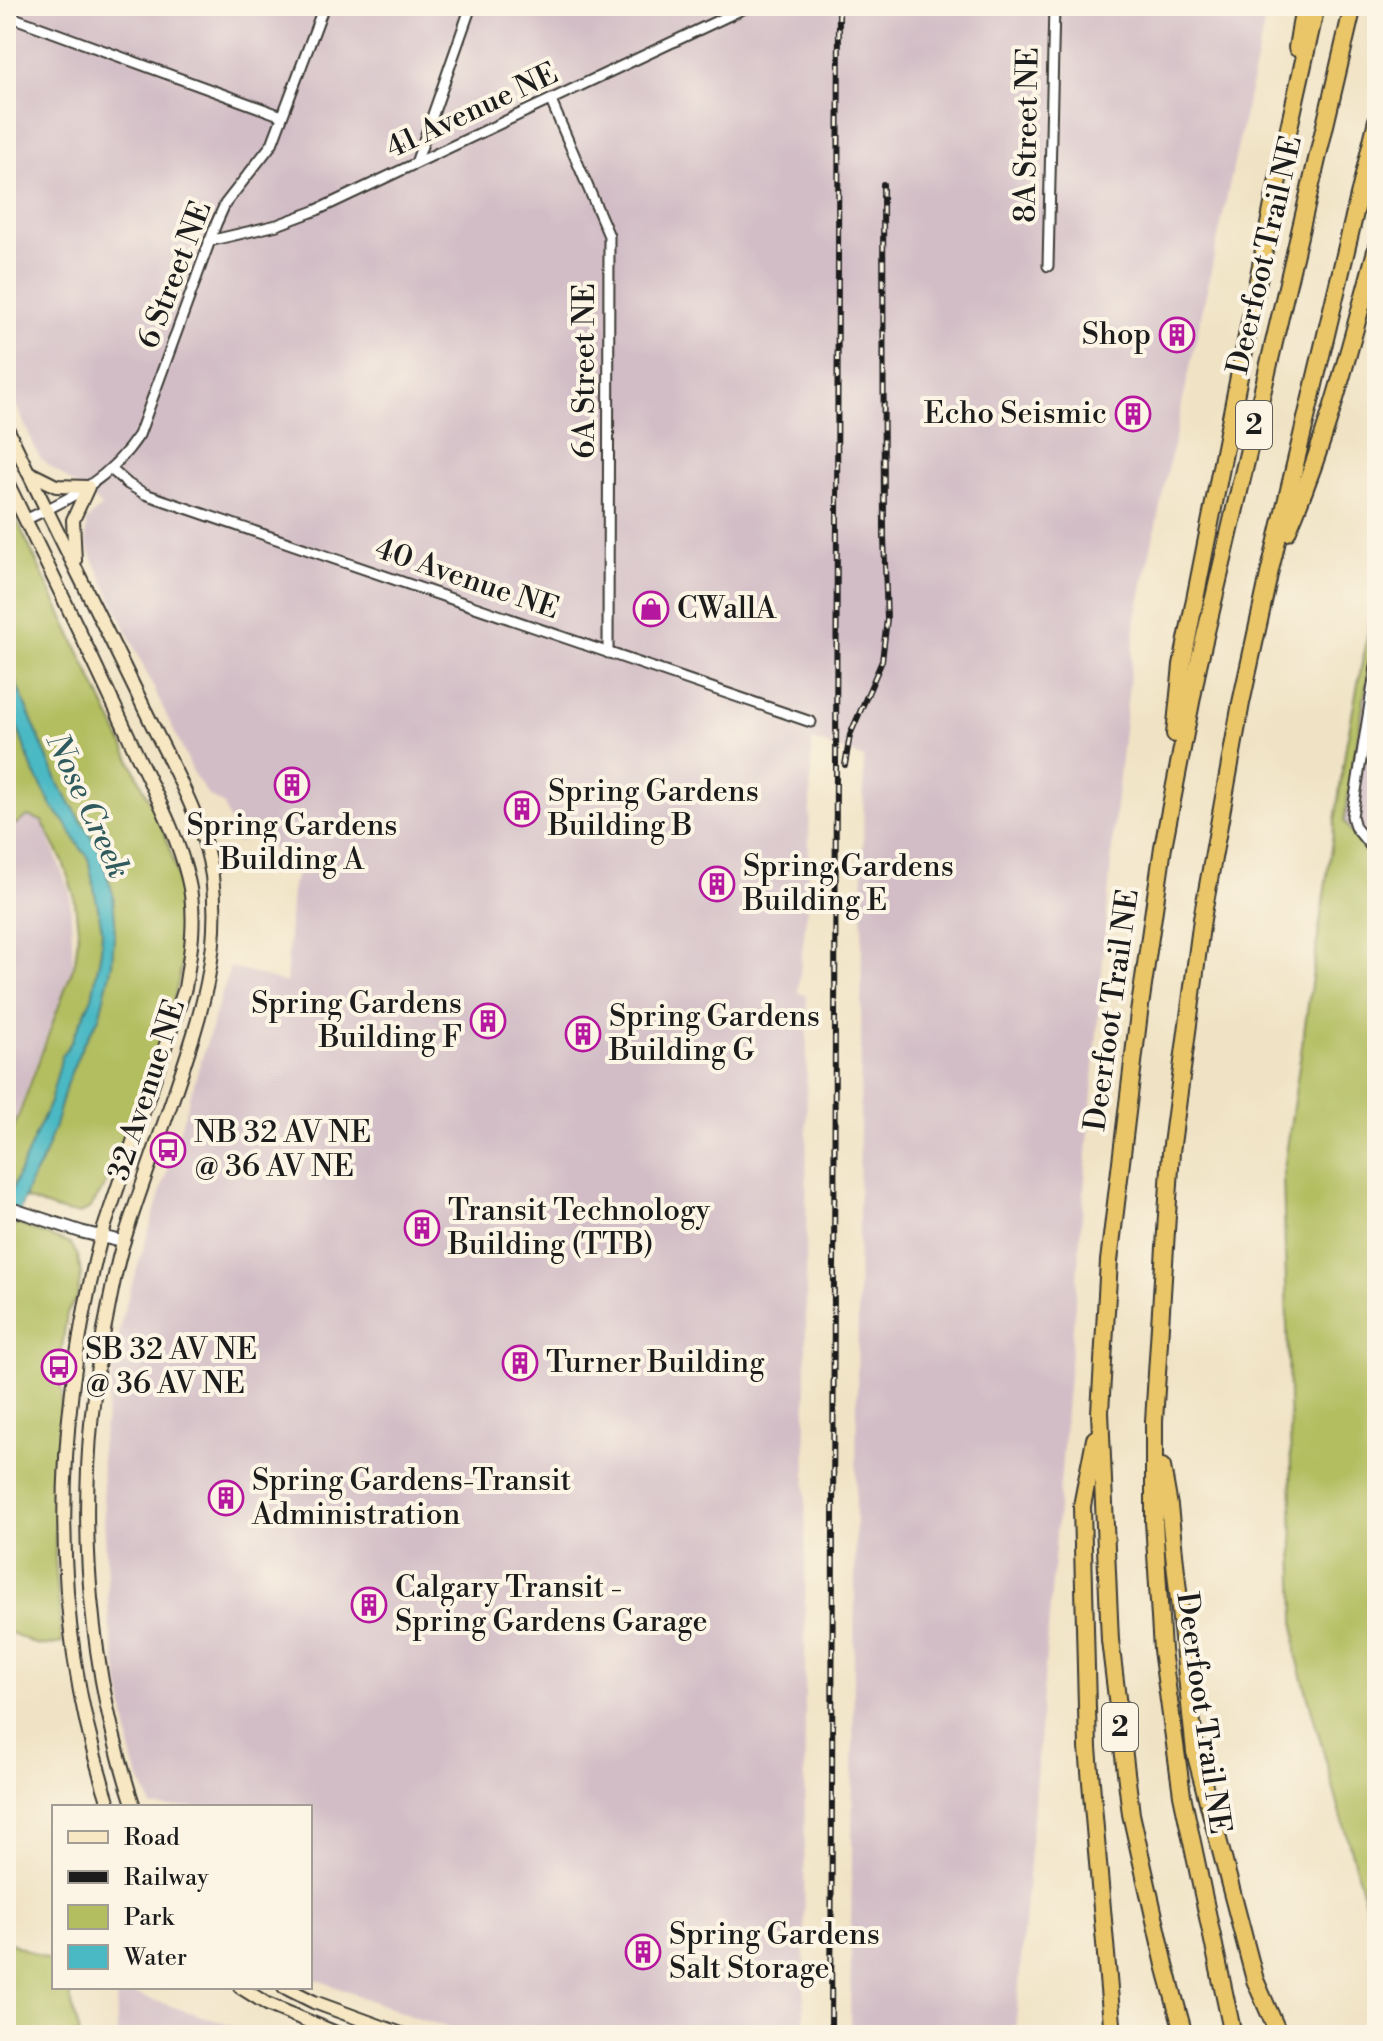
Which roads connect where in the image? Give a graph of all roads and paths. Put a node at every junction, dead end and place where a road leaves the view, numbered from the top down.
1 (324, 6) edge
2 (471, 6) edge
3 (749, 6) edge
4 (1054, 6) edge
5 (1304, 6) edge
6 (1316, 6) edge
7 (1353, 6) edge
8 (733, 10) edge
9 (6, 15) edge
10 (551, 101) junction
11 (282, 116) junction
12 (1377, 120) edge
13 (1282, 159) junction
14 (416, 163) junction
15 (209, 241) junction
16 (1377, 247) edge
17 (1048, 266) dead end
18 (6, 426) edge
19 (112, 470) junction
20 (28, 471) junction
21 (6, 480) edge
22 (88, 487) junction
23 (45, 511) junction
24 (25, 520) junction
25 (1270, 570) junction
26 (77, 572) junction
27 (608, 653) junction
28 (1377, 660) edge
29 (811, 722) dead end
30 (1163, 847) junction
31 (1377, 854) edge
32 (6, 1207) edge
33 (101, 1237) junction
34 (124, 1242) junction
35 (1100, 1412) junction
36 (1154, 1421) junction
37 (109, 1805) edge
38 (133, 1805) edge
39 (243, 1989) edge
40 (288, 1989) edge
41 (341, 2035) edge
42 (404, 2035) edge
43 (1114, 2035) edge
44 (1184, 2035) edge
45 (1233, 2035) edge
46 (1279, 2035) edge

1 - 11 street, 6 Street NE
2 - 14 street
3 - 8 street, 41 Avenue NE
4 - 17 street, 8A Street NE
5 - 13 highway
6 - 13 highway
7 - 30 highway, Deerfoot Trail NE / 2
8 - 10 street, 41 Avenue NE
9 - 11 street
10 - 14 street, 41 Avenue NE
10 - 27 street, 6A Street NE
11 - 15 street, 6 Street NE
12 - 25 highway, Deerfoot Trail NE / 2
13 - 30 highway
14 - 15 street, 41 Avenue NE
15 - 19 street, 6 Street NE
16 - 25 highway
18 - 20 main road, 32 Avenue NE
19 - 22 street, 6 Street NE
19 - 27 street, 40 Avenue NE
20 - 22 main road
20 - 23 main road, 32 Avenue NE
21 - 24 main road, 32 Avenue NE
22 - 23 street, 6 Street NE
22 - 26 main road
23 - 24 street, 6 Street NE
23 - 26 main road, 32 Avenue NE
24 - 33 main road, 32 Avenue NE
25 - 36 highway, Deerfoot Trail NE / 2
26 - 34 main road, 32 Avenue NE
27 - 29 street, 40 Avenue NE
28 - 31 street
30 - 35 highway, Deerfoot Trail NE / 2
32 - 33 street
33 - 34 street
33 - 37 main road, 32 Avenue NE
34 - 38 main road, 32 Avenue NE
35 - 43 highway
35 - 44 highway, Deerfoot Trail NE / 2
36 - 45 highway, Deerfoot Trail NE / 2
36 - 46 highway
39 - 41 main road
40 - 42 main road

